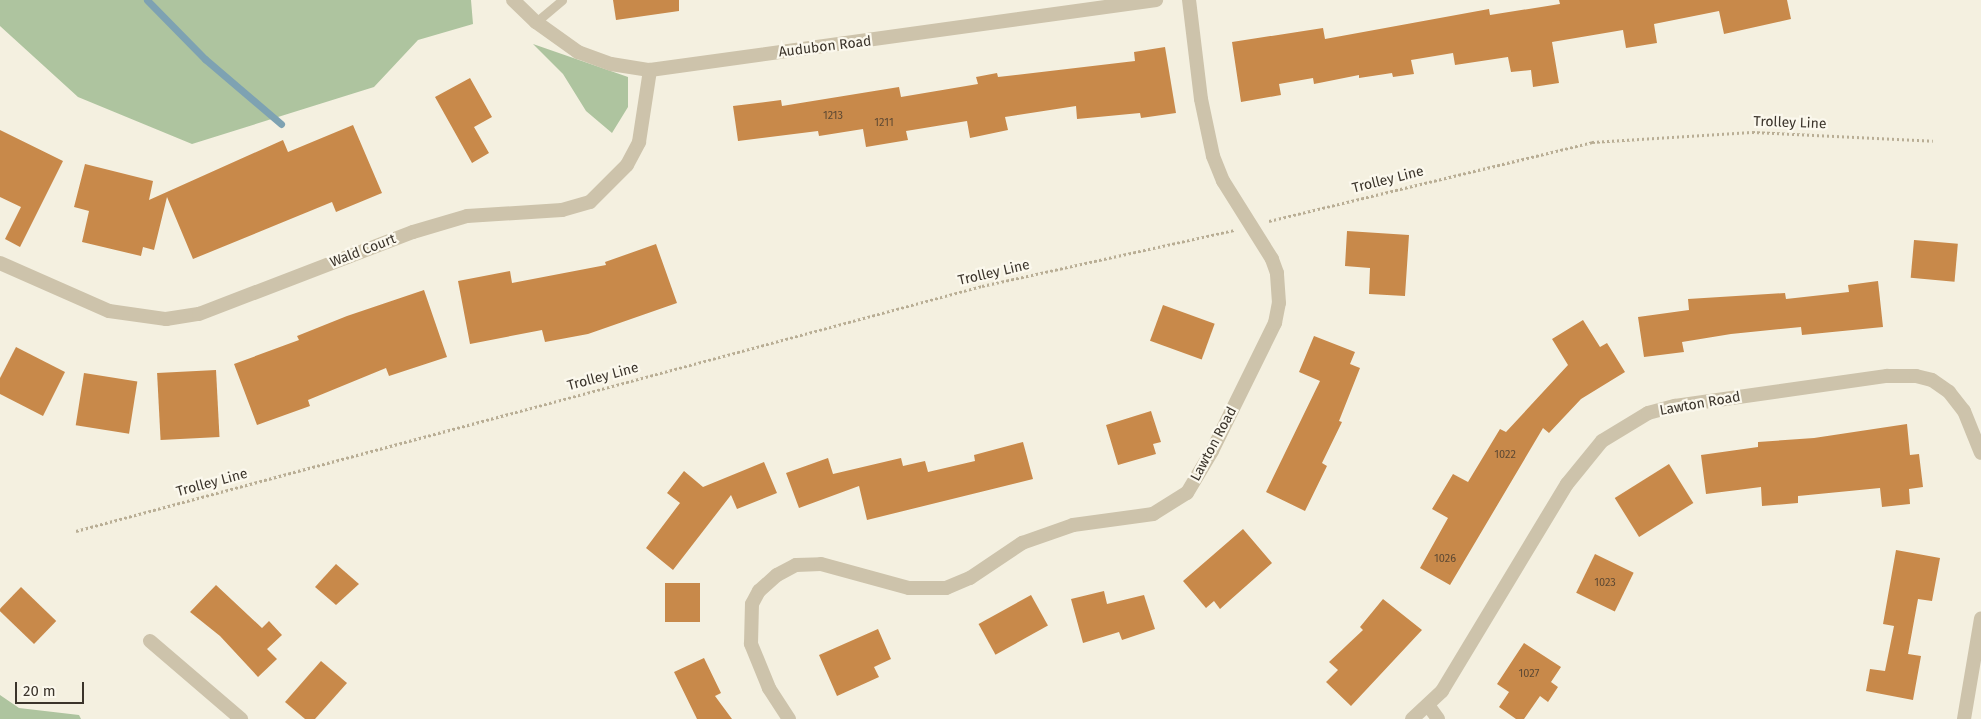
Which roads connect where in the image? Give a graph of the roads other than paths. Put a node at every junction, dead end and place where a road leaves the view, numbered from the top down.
1 (513, 0) edge
2 (562, 0) edge
3 (1156, 0) edge
4 (1189, 0) edge
5 (536, 22) junction
6 (650, 70) junction
7 (0, 263) edge
8 (1981, 453) edge
9 (1981, 618) edge
10 (150, 641) dead end
11 (1428, 705) junction
12 (241, 719) edge
13 (789, 719) edge
14 (1412, 719) edge
15 (1438, 719) edge
16 (1964, 719) edge

1 - 5 street, Audubon Road
2 - 5 lane
3 - 6 street, Audubon Road
4 - 13 street, Lawton Road
5 - 6 street, Audubon Road
6 - 7 street, Wald Court
8 - 11 street, Lawton Road
9 - 16 street
10 - 12 street
11 - 14 street, Lawton Road
11 - 15 street

